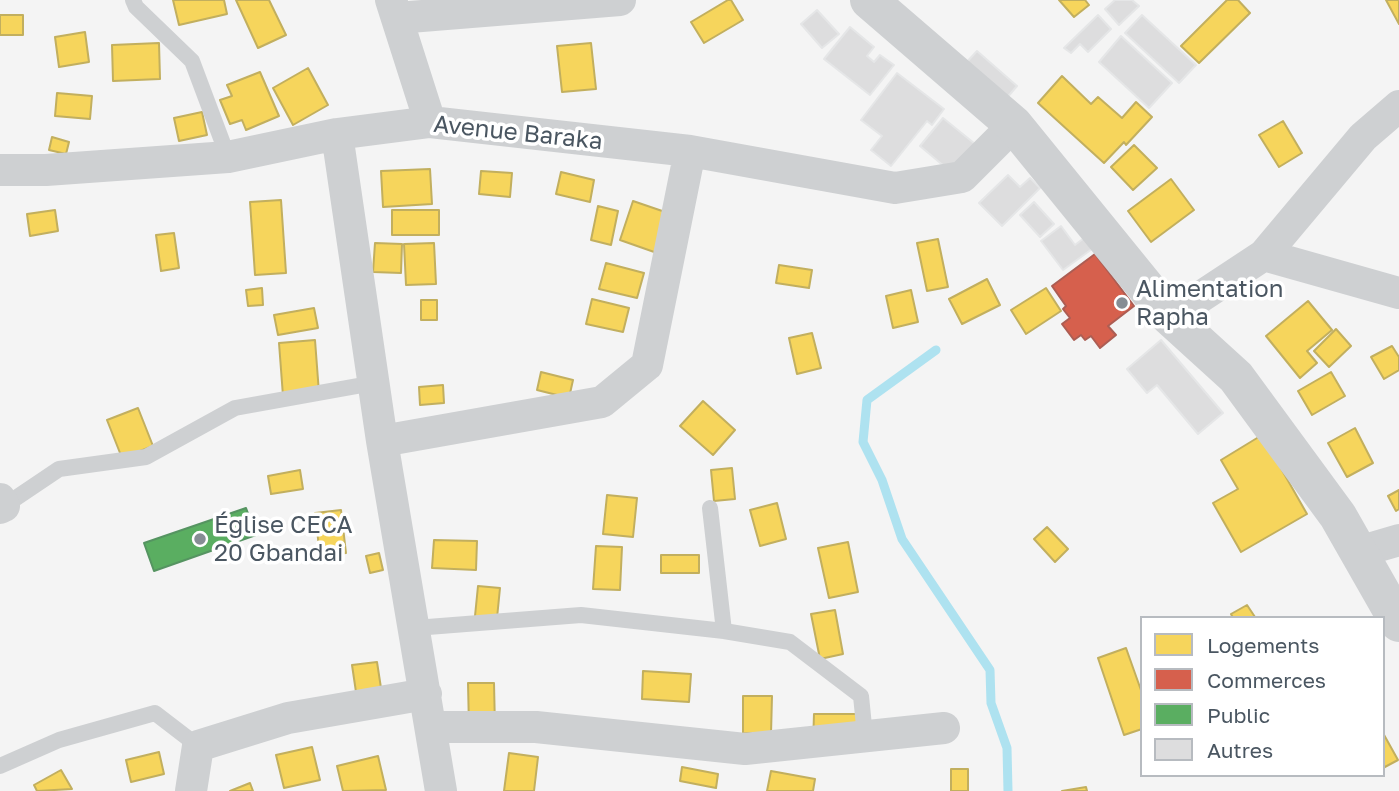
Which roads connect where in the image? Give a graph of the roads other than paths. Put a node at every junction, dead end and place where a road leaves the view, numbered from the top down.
1 (133, 0) edge
2 (620, 0) edge
3 (869, 0) edge
4 (394, 9) edge
5 (1399, 106) edge
6 (430, 122) junction
7 (1014, 125) junction
8 (337, 134) junction
9 (690, 151) junction
10 (228, 157) junction
11 (0, 170) edge
12 (1264, 255) junction
13 (1399, 293) edge
14 (1170, 317) junction
15 (373, 383) junction
16 (382, 441) junction
17 (1, 504) edge
18 (710, 508) dead end
19 (1399, 540) edge
20 (1358, 552) junction
21 (1399, 623) edge
22 (415, 628) junction
23 (724, 631) junction
24 (426, 694) junction
25 (432, 727) junction
26 (944, 728) dead end
27 (865, 736) junction
28 (198, 746) junction
29 (0, 766) edge
30 (191, 791) edge
31 (441, 791) edge

1 - 10 lane
2 - 4 street
3 - 7 street
4 - 6 street
5 - 12 street
6 - 8 street, Avenue Baraka
6 - 9 street, Avenue Baraka
7 - 9 street, Avenue Baraka
7 - 14 street
8 - 10 street, Avenue Baraka
8 - 15 street
9 - 16 street
10 - 11 street, Avenue Baraka
12 - 13 street
12 - 14 street
14 - 20 street
15 - 16 street
15 - 17 lane
16 - 22 street
18 - 23 lane
19 - 20 street
20 - 21 street
22 - 23 lane
22 - 24 street
23 - 27 lane
24 - 25 street
24 - 28 street
25 - 27 street
25 - 31 street
26 - 27 street
28 - 29 lane
28 - 30 street

